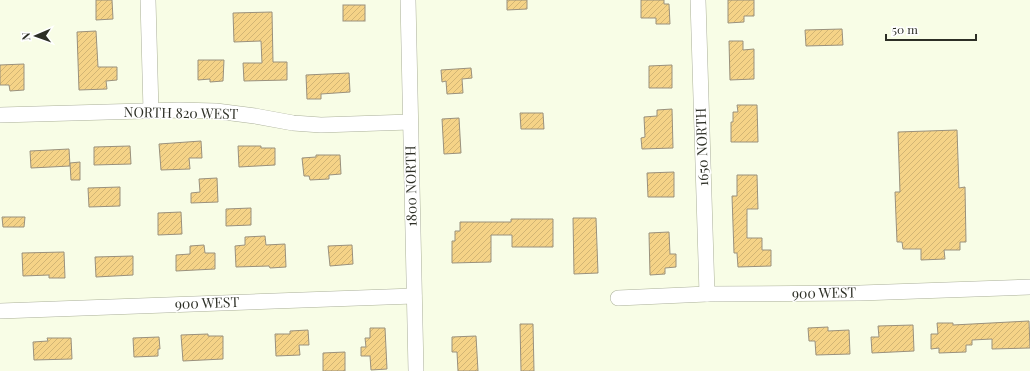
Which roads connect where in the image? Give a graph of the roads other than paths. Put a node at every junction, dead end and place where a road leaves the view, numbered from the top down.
1 (148, 0) edge
2 (408, 0) edge
3 (698, 0) edge
4 (151, 111) junction
5 (0, 115) edge
6 (410, 122) junction
7 (1030, 288) edge
8 (707, 294) junction
9 (414, 296) junction
10 (618, 298) dead end
11 (0, 311) edge
12 (416, 371) edge

1 - 4 street
2 - 6 street, 1800 NORTH
3 - 8 street, 1650 NORTH
4 - 5 street, NORTH 820 WEST
4 - 6 street, NORTH 820 WEST
6 - 9 street, 1800 NORTH
7 - 8 street, 900 WEST
8 - 10 street, 900 WEST
9 - 11 street, 900 WEST
9 - 12 street, 1800 NORTH

